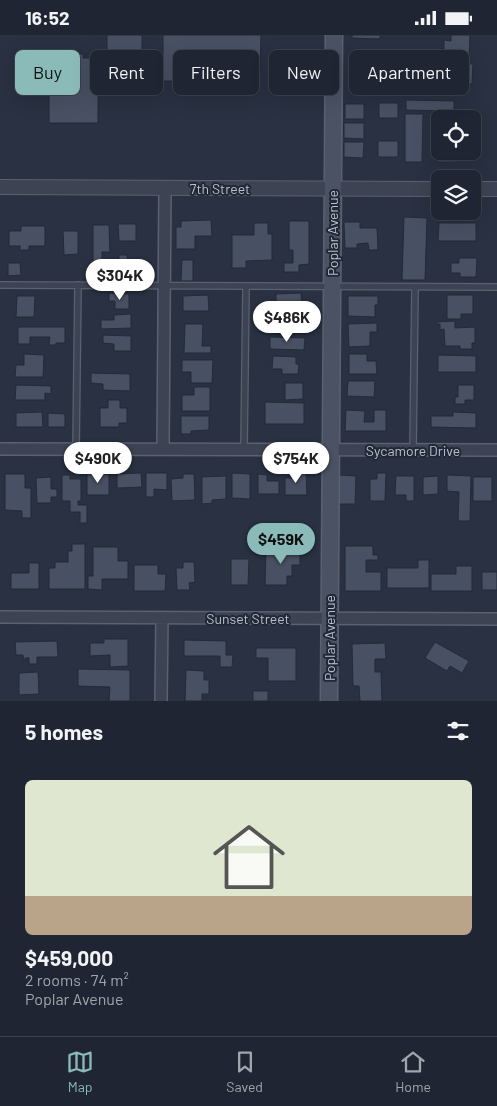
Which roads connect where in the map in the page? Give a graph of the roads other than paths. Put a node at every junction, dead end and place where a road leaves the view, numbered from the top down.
1 (334, 35) edge
2 (0, 187) edge
3 (164, 188) junction
4 (333, 188) junction
5 (431, 189) edge
6 (481, 189) edge
7 (497, 189) edge
8 (0, 285) edge
9 (78, 285) junction
10 (164, 286) junction
11 (246, 286) junction
12 (332, 287) junction
13 (415, 287) junction
14 (497, 287) edge
15 (0, 449) edge
16 (76, 449) junction
17 (163, 449) junction
18 (244, 450) junction
19 (331, 450) junction
20 (413, 450) junction
21 (497, 451) edge
22 (0, 617) edge
23 (162, 618) junction
24 (330, 618) junction
25 (497, 619) edge
26 (161, 701) edge
27 (329, 701) edge

1 - 4 main road, Poplar Avenue
2 - 3 street, 7th Street
3 - 4 street, 7th Street
3 - 10 street
4 - 5 street, 7th Street
4 - 12 main road, Poplar Avenue
6 - 7 street
8 - 9 lane
9 - 10 lane
9 - 16 lane
10 - 11 lane
10 - 17 street
11 - 12 lane
11 - 18 lane
12 - 13 lane
12 - 19 main road, Poplar Avenue
13 - 14 lane
13 - 20 lane
15 - 16 street, Sycamore Drive
16 - 17 street, Sycamore Drive
17 - 18 street, Sycamore Drive
18 - 19 street, Sycamore Drive
19 - 20 street, Sycamore Drive
19 - 24 main road, Poplar Avenue
20 - 21 street, Sycamore Drive
22 - 23 street, Sunset Street
23 - 24 street, Sunset Street
23 - 26 street
24 - 25 street, Sunset Street
24 - 27 main road, Poplar Avenue

